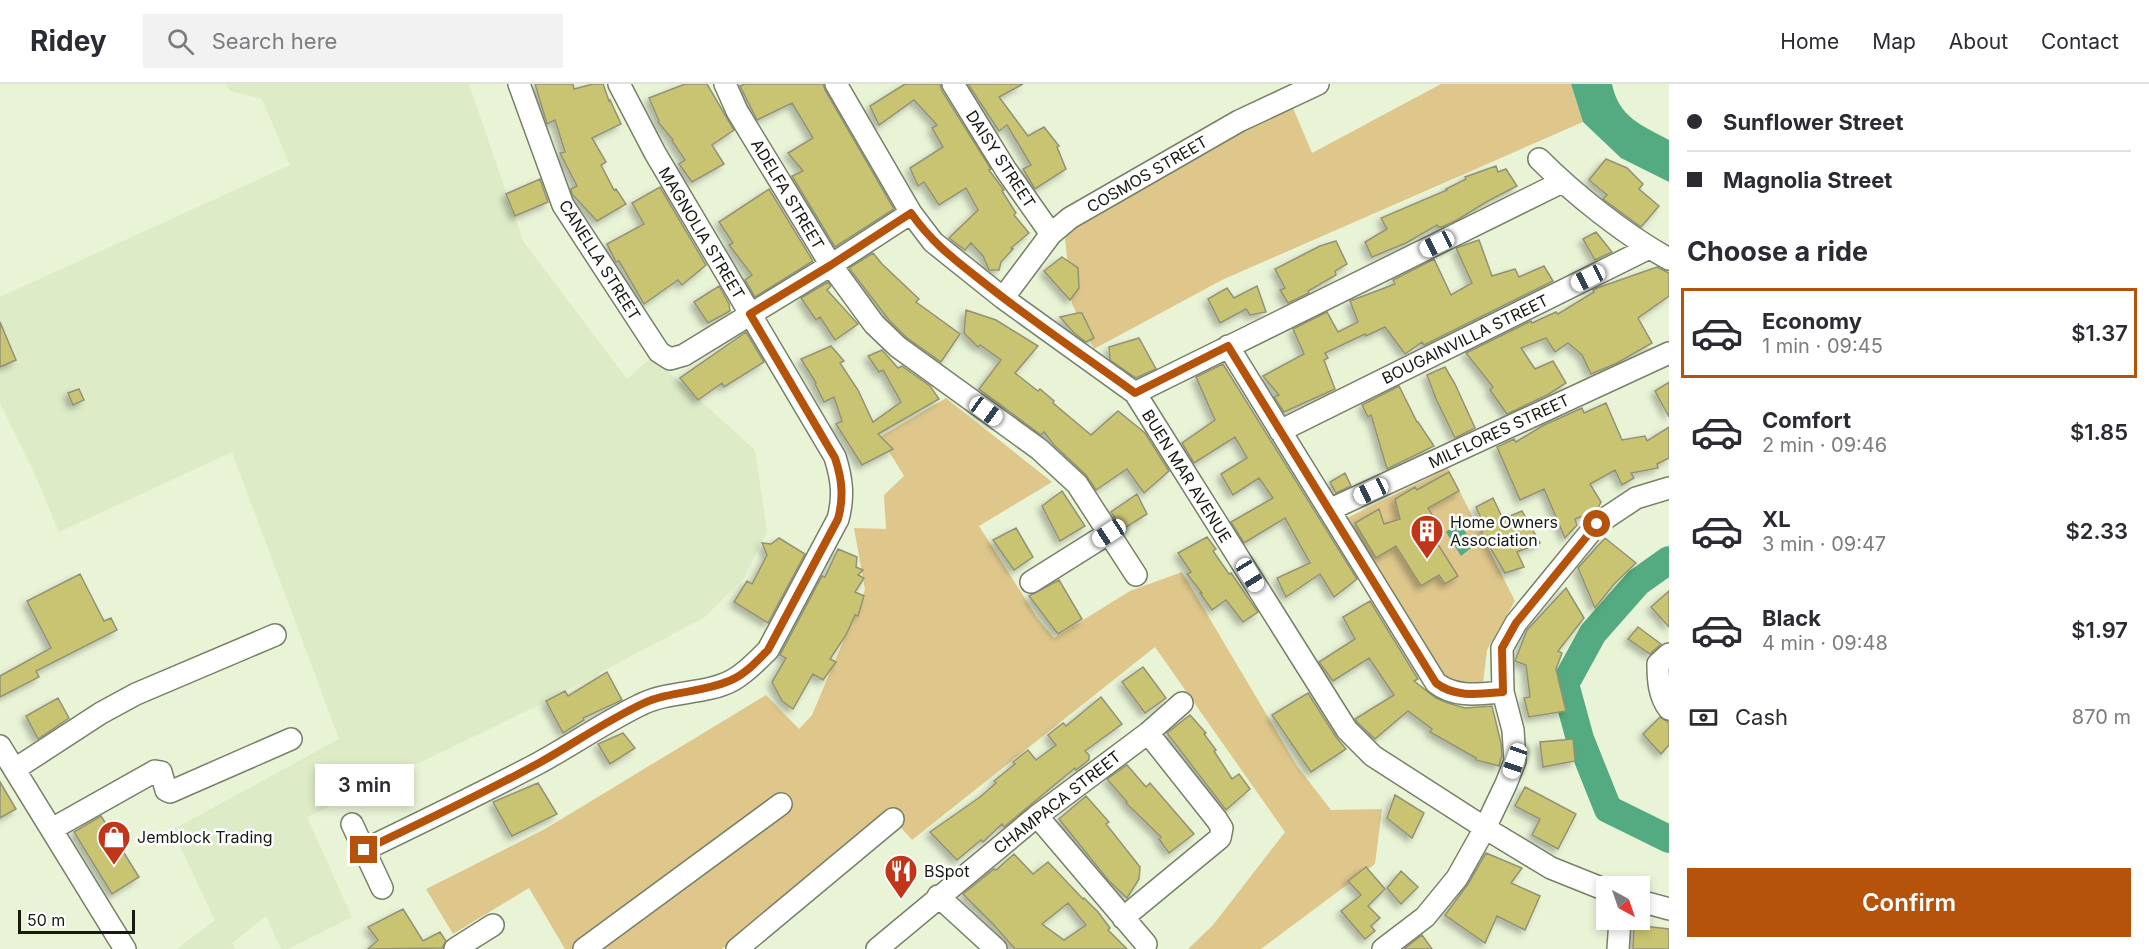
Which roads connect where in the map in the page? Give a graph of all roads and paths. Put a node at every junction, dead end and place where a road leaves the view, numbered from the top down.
1 (519, 84) edge
2 (619, 84) edge
3 (725, 84) edge
4 (836, 84) edge
5 (953, 84) edge
6 (1318, 84) edge
7 (1539, 159) dead end
8 (1562, 182) junction
9 (911, 213) junction
10 (1051, 234) junction
11 (1649, 248) junction
12 (1669, 259) edge
13 (831, 265) junction
14 (1003, 298) junction
15 (750, 314) junction
16 (1228, 346) junction
17 (1669, 352) edge
18 (1135, 393) junction
19 (1280, 431) junction
20 (1669, 488) edge
21 (1329, 510) junction
22 (1109, 533) junction
23 (1136, 575) dead end
24 (1031, 582) dead end
25 (275, 635) dead end
26 (1669, 654) edge
27 (1503, 692) junction
28 (1182, 704) dead end
29 (1669, 709) edge
30 (1148, 733) junction
31 (291, 740) dead end
32 (6, 760) edge
33 (781, 804) dead end
34 (1037, 816) junction
35 (893, 819) dead end
36 (352, 824) dead end
37 (1485, 828) junction
38 (52, 829) junction
39 (364, 850) junction
40 (1596, 886) edge
41 (382, 888) dead end
42 (938, 896) junction
43 (1650, 904) edge
44 (1669, 909) edge
45 (1123, 918) junction
46 (493, 925) dead end
47 (1619, 930) edge
48 (1146, 944) dead end
49 (122, 948) edge
50 (455, 949) edge
51 (584, 949) edge
52 (737, 949) edge
53 (877, 949) edge
54 (996, 949) edge
55 (1383, 949) edge
56 (1618, 949) edge

1 - 15 street, CANELLA STREET
2 - 15 street, MAGNOLIA STREET
3 - 13 street, ADELFA STREET
4 - 9 street, BUEN MAR AVENUE
5 - 10 street, DAISY STREET
6 - 10 street, COSMOS STREET
7 - 8 street
8 - 11 street
8 - 16 street
9 - 13 street
9 - 14 street, BUEN MAR AVENUE
10 - 14 street, COSMOS STREET
11 - 12 street
11 - 19 street, BOUGAINVILLA STREET
13 - 15 street
13 - 22 street, ADELFA STREET
14 - 18 street, BUEN MAR AVENUE
15 - 39 street, MAGNOLIA STREET
16 - 18 street
16 - 19 street
17 - 21 street, MILFLORES STREET
18 - 37 street, BUEN MAR AVENUE
19 - 21 street
20 - 27 street
21 - 27 street
22 - 23 street, ADELFA STREET
22 - 24 street
25 - 32 street
26 - 29 street
27 - 37 street
28 - 30 street, CHAMPACA STREET
30 - 34 street, CHAMPACA STREET
30 - 45 street
31 - 38 street
32 - 38 street
33 - 51 street
34 - 42 street, CHAMPACA STREET
34 - 45 street
35 - 52 street
36 - 39 street
37 - 40 street, BUEN MAR AVENUE
37 - 55 street
38 - 49 street
39 - 41 street
42 - 53 street, CHAMPACA STREET
42 - 54 street
43 - 44 street
45 - 48 street
46 - 50 street
47 - 56 street

